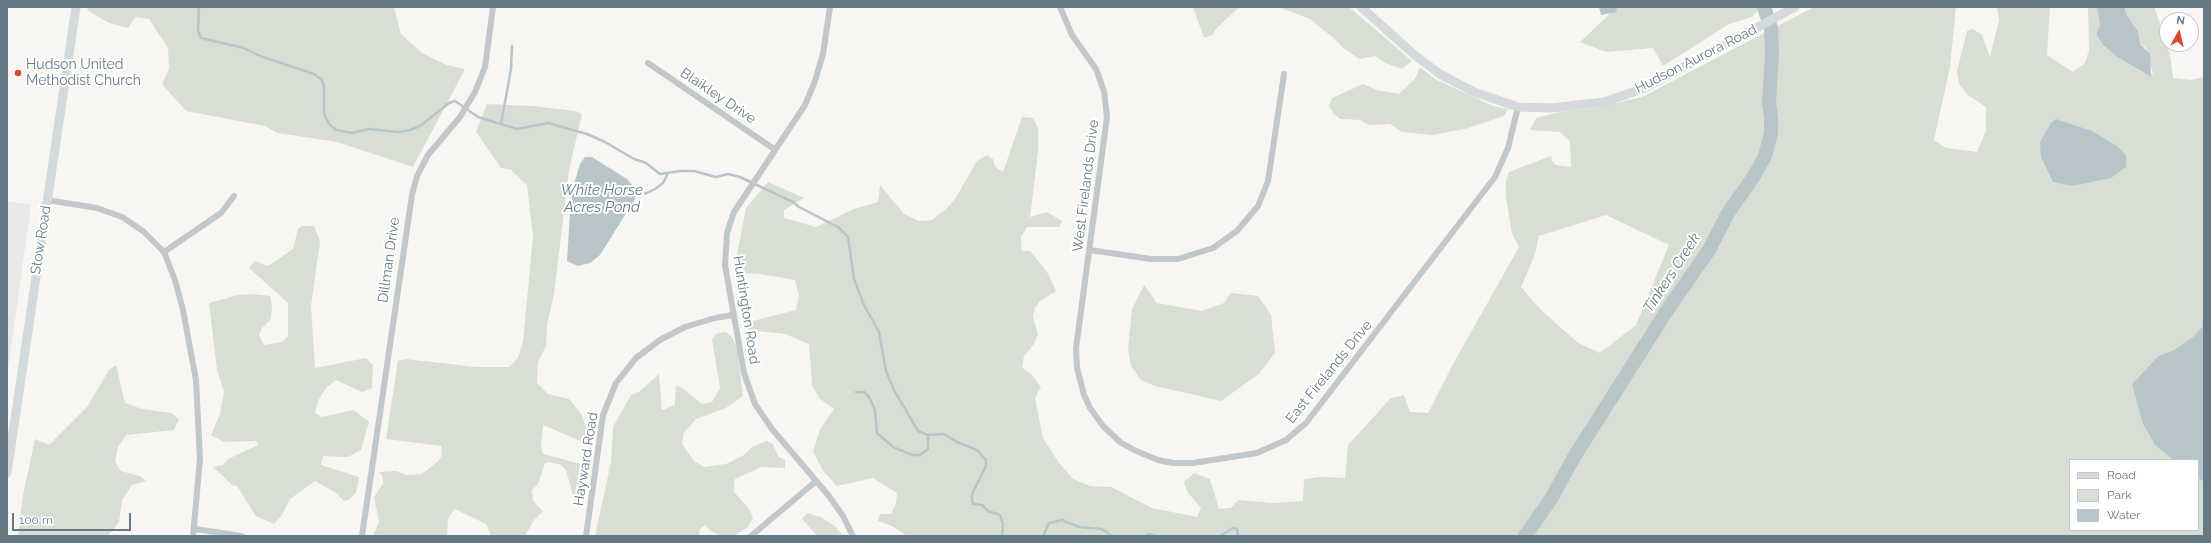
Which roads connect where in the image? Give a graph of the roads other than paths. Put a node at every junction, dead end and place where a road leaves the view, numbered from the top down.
1 (76, 7) edge
2 (493, 7) edge
3 (830, 7) edge
4 (1060, 7) edge
5 (1361, 7) edge
6 (1795, 7) edge
7 (648, 62) dead end
8 (1284, 74) dead end
9 (1518, 107) junction
10 (774, 149) junction
11 (234, 196) dead end
12 (48, 200) junction
13 (1090, 250) junction
14 (164, 252) junction
15 (733, 316) junction
16 (1078, 332) joint
17 (7, 473) edge
18 (815, 482) junction
19 (195, 529) junction
20 (193, 536) edge
21 (242, 536) edge
22 (362, 536) edge
23 (586, 536) edge
24 (751, 536) edge
25 (853, 536) edge

1 - 12 street, Stow Road
2 - 22 street, Dillman Drive
3 - 10 street, Huntington Road
4 - 13 street, West Firelands Drive
5 - 9 street, Hudson Aurora Road
6 - 9 street, Hudson Aurora Road
7 - 10 street, Blaikley Drive
8 - 13 street
9 - 16 street, East Firelands Drive
10 - 15 street, Huntington Road
11 - 14 street
12 - 14 street
12 - 17 street, Stow Road
13 - 16 street, West Firelands Drive
14 - 19 street
15 - 18 street, Huntington Road
15 - 23 street, Hayward Road
18 - 24 street
18 - 25 street, Huntington Road
19 - 20 street
19 - 21 street

